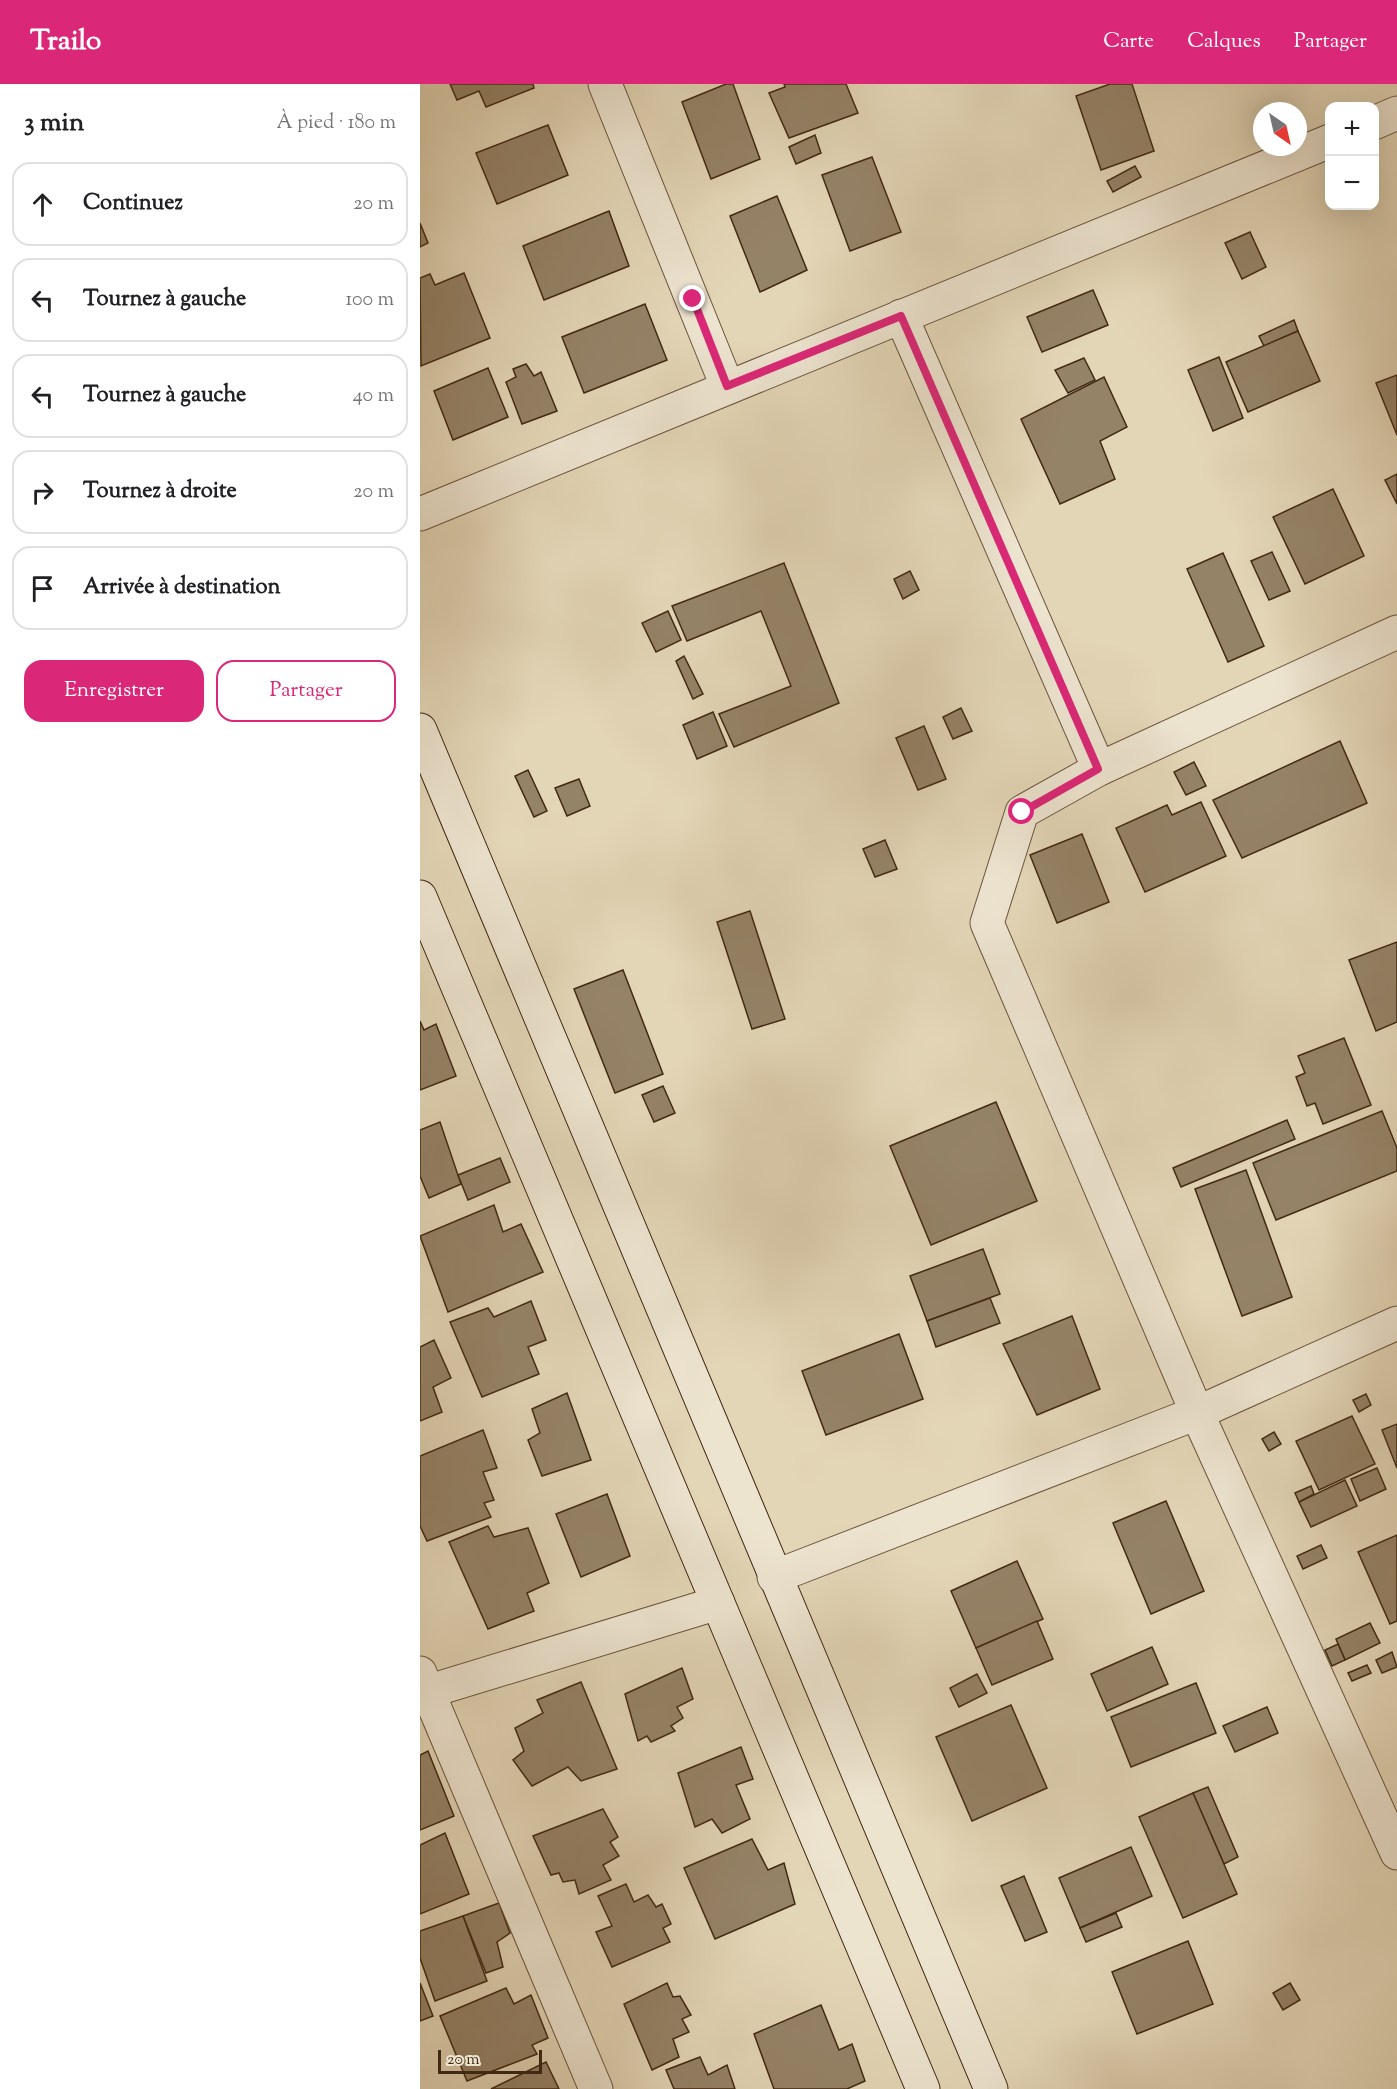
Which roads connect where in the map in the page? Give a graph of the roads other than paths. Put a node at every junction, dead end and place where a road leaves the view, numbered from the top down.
1 (605, 84) edge
2 (1397, 113) edge
3 (1379, 121) edge
4 (1325, 143) edge
5 (901, 316) junction
6 (727, 386) junction
7 (420, 514) edge
8 (1397, 632) edge
9 (420, 730) edge
10 (1098, 769) junction
11 (420, 897) edge
12 (1397, 1323) edge
13 (1197, 1413) junction
14 (774, 1577) junction
15 (718, 1603) junction
16 (423, 1686) edge
17 (1397, 1853) edge
18 (596, 2089) edge
19 (923, 2089) edge
20 (991, 2089) edge

1 - 6 street
2 - 3 street
4 - 5 street
5 - 6 street
5 - 10 street
6 - 7 street
8 - 10 street
9 - 14 street
10 - 13 street
11 - 15 street
12 - 13 street
13 - 14 street
13 - 17 street
14 - 20 street
15 - 16 street
15 - 19 street
16 - 18 street

